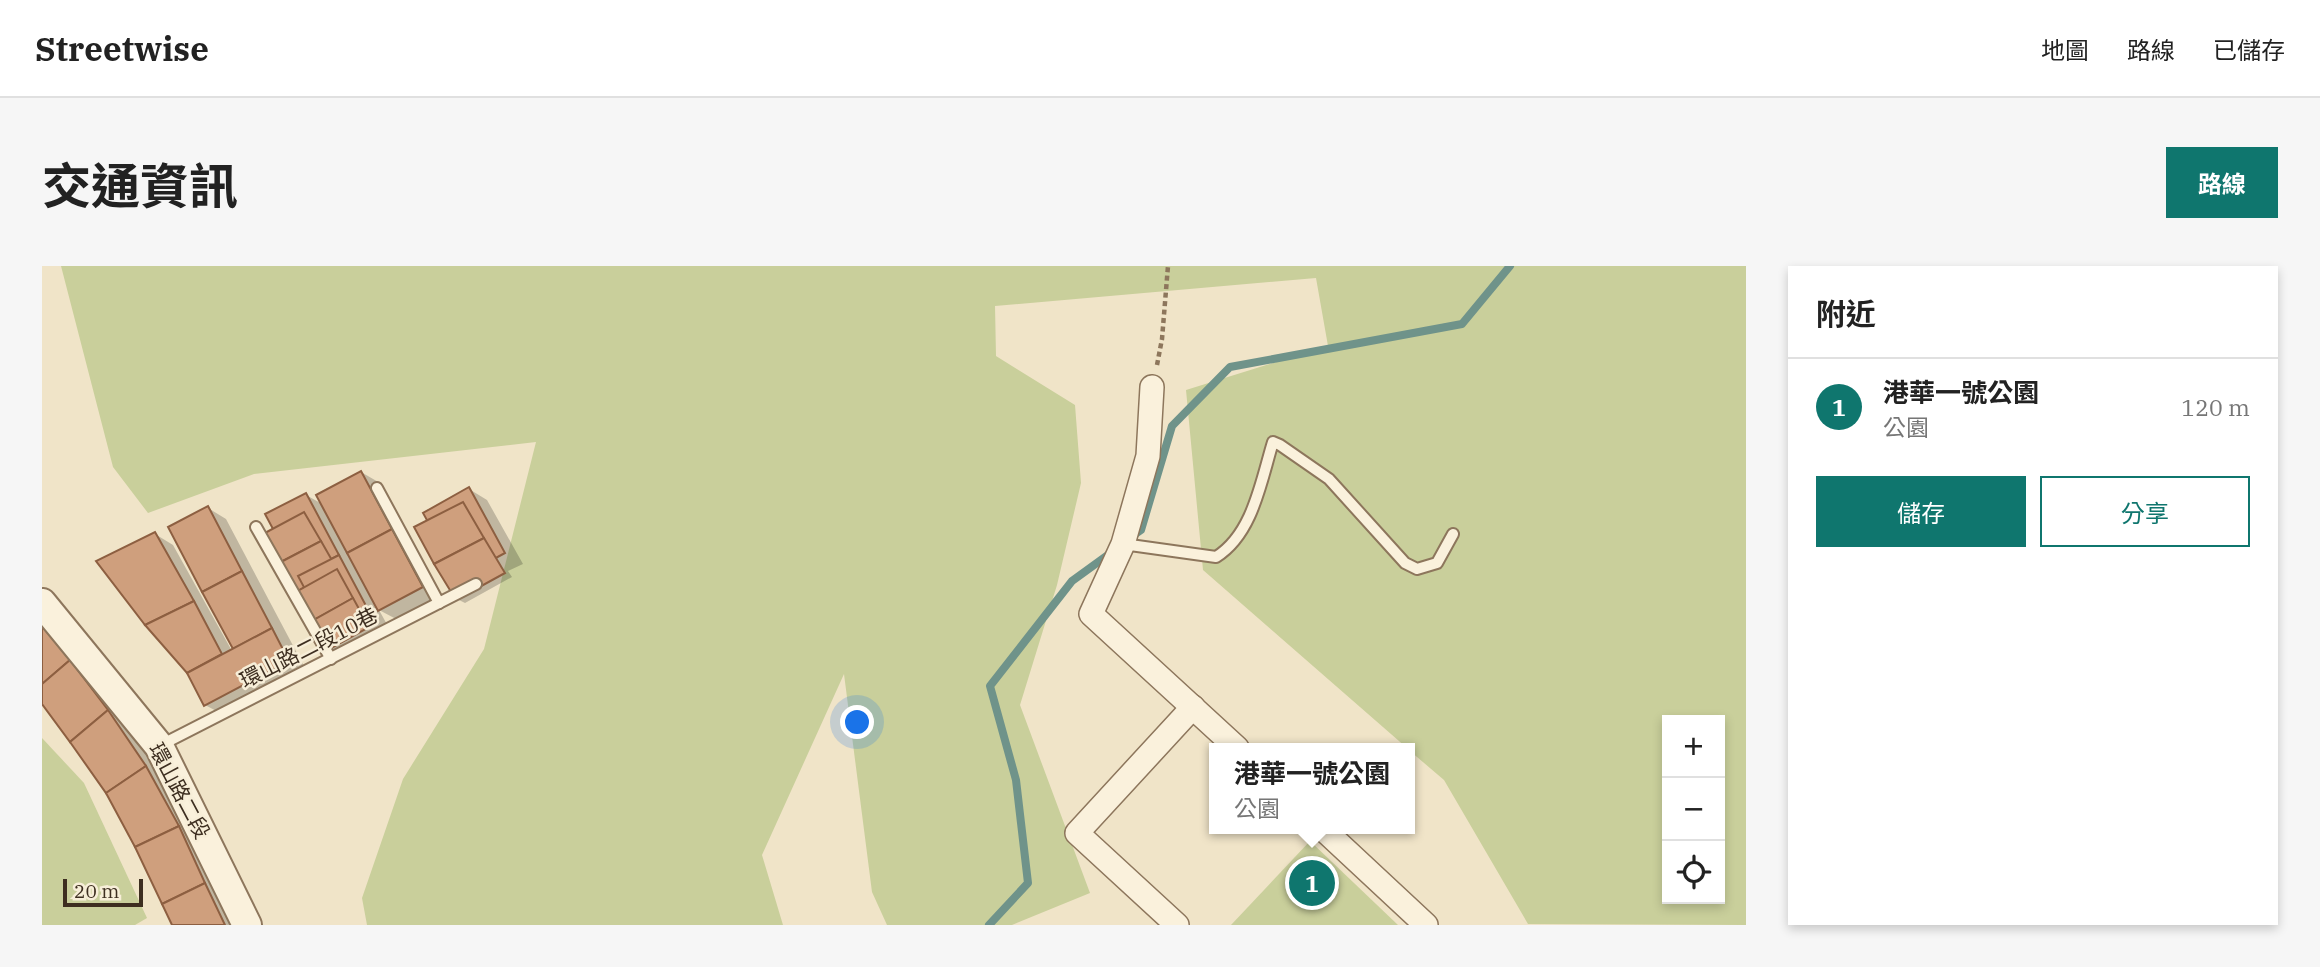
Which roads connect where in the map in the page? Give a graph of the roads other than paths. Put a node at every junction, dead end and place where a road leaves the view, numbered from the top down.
1 (1152, 387) road end
2 (377, 488) dead end
3 (256, 527) dead end
4 (1453, 534) dead end
5 (1124, 544) junction
6 (476, 584) dead end
7 (42, 603) edge
8 (439, 603) junction
9 (331, 659) junction
10 (1193, 707) junction
11 (1232, 743) edge
12 (159, 746) junction
13 (1328, 834) edge
14 (247, 925) edge
15 (1177, 925) edge
16 (1426, 925) edge

1 - 5 street
2 - 8 lane
3 - 9 lane
4 - 5 lane
5 - 10 street
6 - 8 lane, 環山路二段10巷
7 - 12 street, 環山路二段
8 - 9 lane, 環山路二段10巷
9 - 12 lane, 環山路二段10巷
10 - 11 street
10 - 15 street
12 - 14 street, 環山路二段
13 - 16 street

